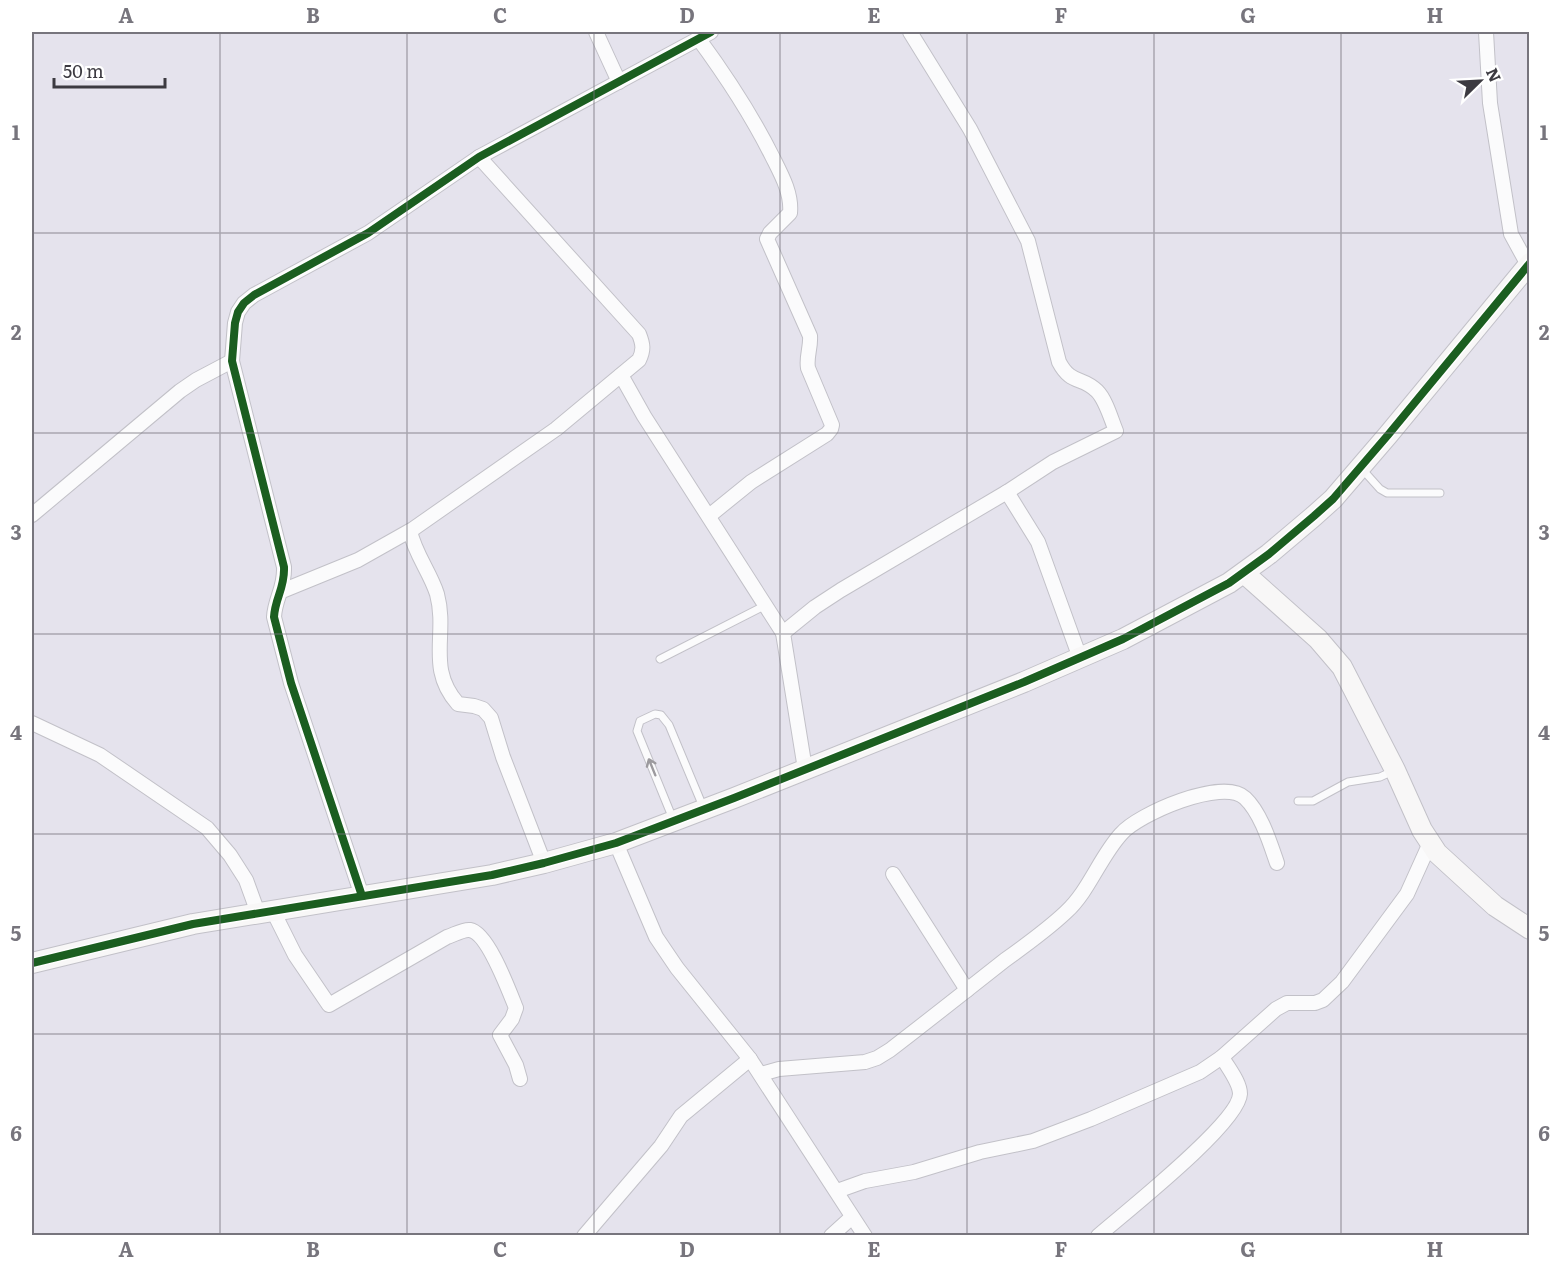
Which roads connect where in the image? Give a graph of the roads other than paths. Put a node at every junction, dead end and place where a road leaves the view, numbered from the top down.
1 (596, 32) edge
2 (711, 32) edge
3 (910, 32) edge
4 (1486, 32) edge
5 (698, 38) junction
6 (619, 82) junction
7 (479, 157) junction
8 (1529, 264) edge
9 (232, 361) junction
10 (621, 375) junction
11 (1360, 467) junction
12 (1007, 492) junction
13 (1440, 493) dead end
14 (32, 515) edge
15 (709, 516) junction
16 (410, 531) junction
17 (1244, 573) junction
18 (282, 591) junction
19 (766, 604) junction
20 (783, 633) junction
21 (1080, 658) junction
22 (660, 659) dead end
23 (32, 723) edge
24 (806, 769) junction
25 (1395, 770) junction
26 (1298, 801) dead end
27 (705, 810) junction
28 (674, 821) junction
29 (616, 843) junction
30 (1430, 843) junction
31 (544, 863) junction
32 (1277, 863) dead end
33 (893, 874) dead end
34 (362, 896) junction
35 (266, 912) junction
36 (1530, 928) edge
37 (32, 963) edge
38 (967, 990) junction
39 (1222, 1057) junction
40 (750, 1059) junction
41 (761, 1074) junction
42 (520, 1079) dead end
43 (837, 1191) junction
44 (852, 1217) junction
45 (584, 1236) edge
46 (831, 1236) edge
47 (865, 1236) edge
48 (1098, 1236) edge

1 - 6 street
2 - 5 street
3 - 12 street
4 - 8 street
5 - 6 street
5 - 15 street
6 - 7 street
7 - 9 street
7 - 10 street
8 - 11 street
9 - 14 street
9 - 18 street
10 - 15 street
10 - 16 street
11 - 13 lane
11 - 17 street
12 - 20 street
12 - 21 street
15 - 19 street
16 - 18 street
16 - 31 street
17 - 21 street
17 - 25 street
18 - 34 street
19 - 20 street
19 - 22 lane
20 - 24 street
21 - 24 street
23 - 35 street
24 - 27 street
25 - 26 lane
25 - 30 street
27 - 28 street
28 -> 27 lane
28 - 29 street
29 - 31 street
29 - 40 street
30 - 36 street
30 - 39 street
31 - 34 street
32 - 38 street
33 - 38 street
34 - 35 street
35 - 37 street
35 - 42 street
38 - 41 street
39 - 43 street
39 - 48 street
40 - 41 street
40 - 45 street
41 - 43 street
43 - 44 street
44 - 46 street
44 - 47 street

